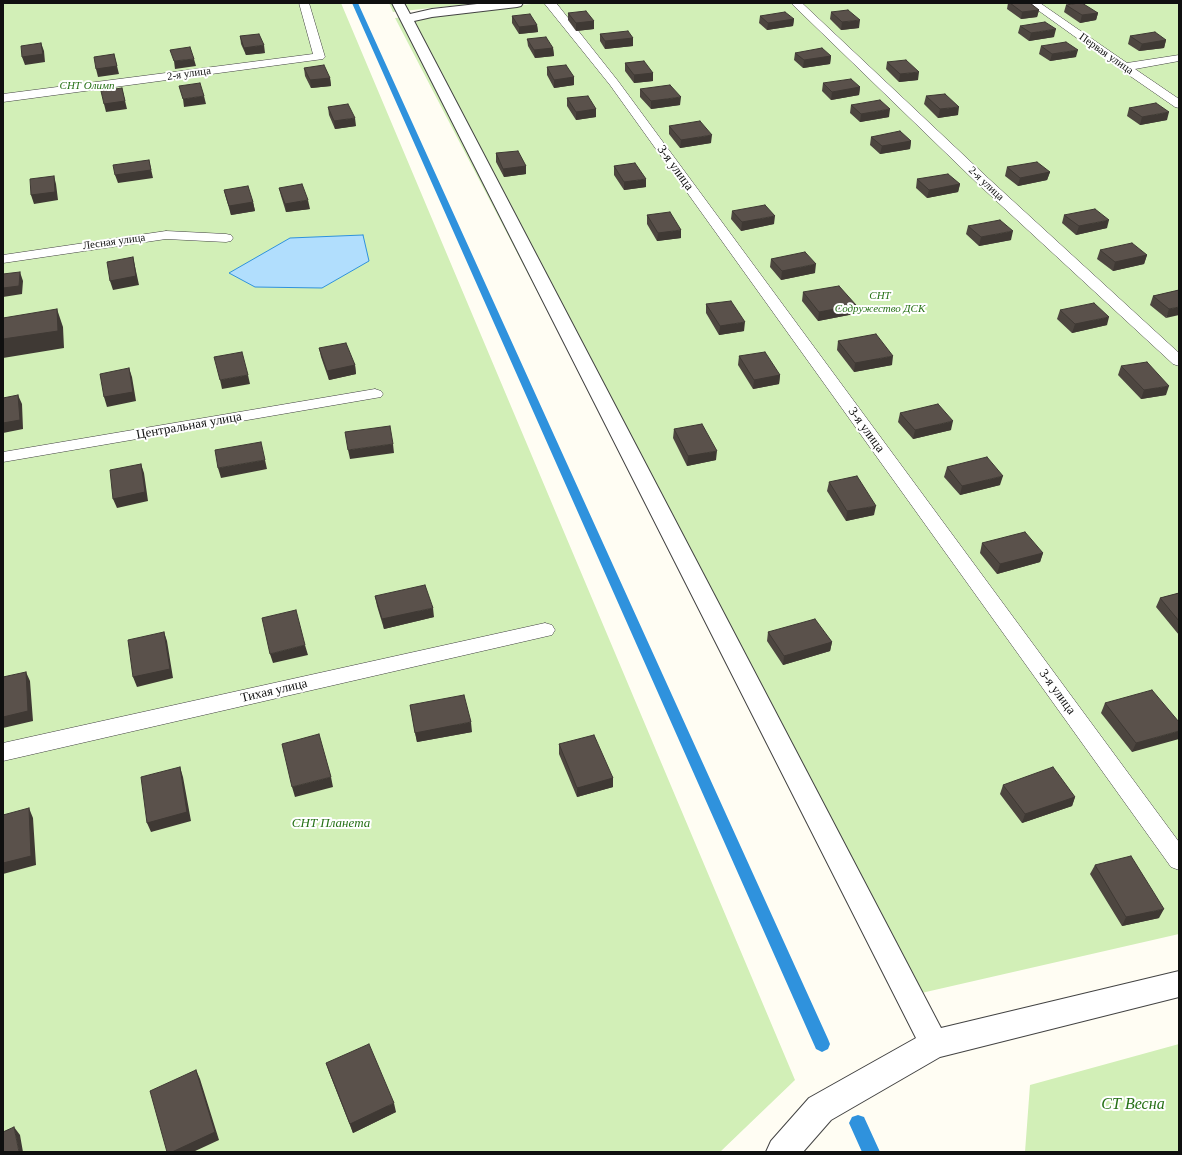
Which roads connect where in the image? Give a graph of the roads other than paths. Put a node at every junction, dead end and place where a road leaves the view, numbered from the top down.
1 (304, 3) edge
2 (517, 3) edge
3 (549, 3) edge
4 (796, 3) edge
5 (1033, 3) edge
6 (402, 11) edge
7 (1179, 58) edge
8 (1124, 67) junction
9 (3, 98) edge
10 (1179, 104) edge
11 (226, 238) dead end
12 (3, 259) edge
13 (1179, 361) edge
14 (375, 394) dead end
15 (3, 457) edge
16 (545, 630) dead end
17 (3, 752) edge
18 (1179, 860) edge
19 (1179, 984) edge
20 (934, 1044) junction
21 (782, 1152) edge

1 - 9 lane, 2-я улица
2 - 6 street
3 - 18 lane, 3-я улица
4 - 13 lane, 2-я улица
5 - 8 lane, Первая улица
6 - 20 street
7 - 8 lane
8 - 10 lane, Первая улица
11 - 12 lane, Лесная улица
14 - 15 lane, Центральная улица
16 - 17 lane, Тихая улица
19 - 20 street
20 - 21 street

